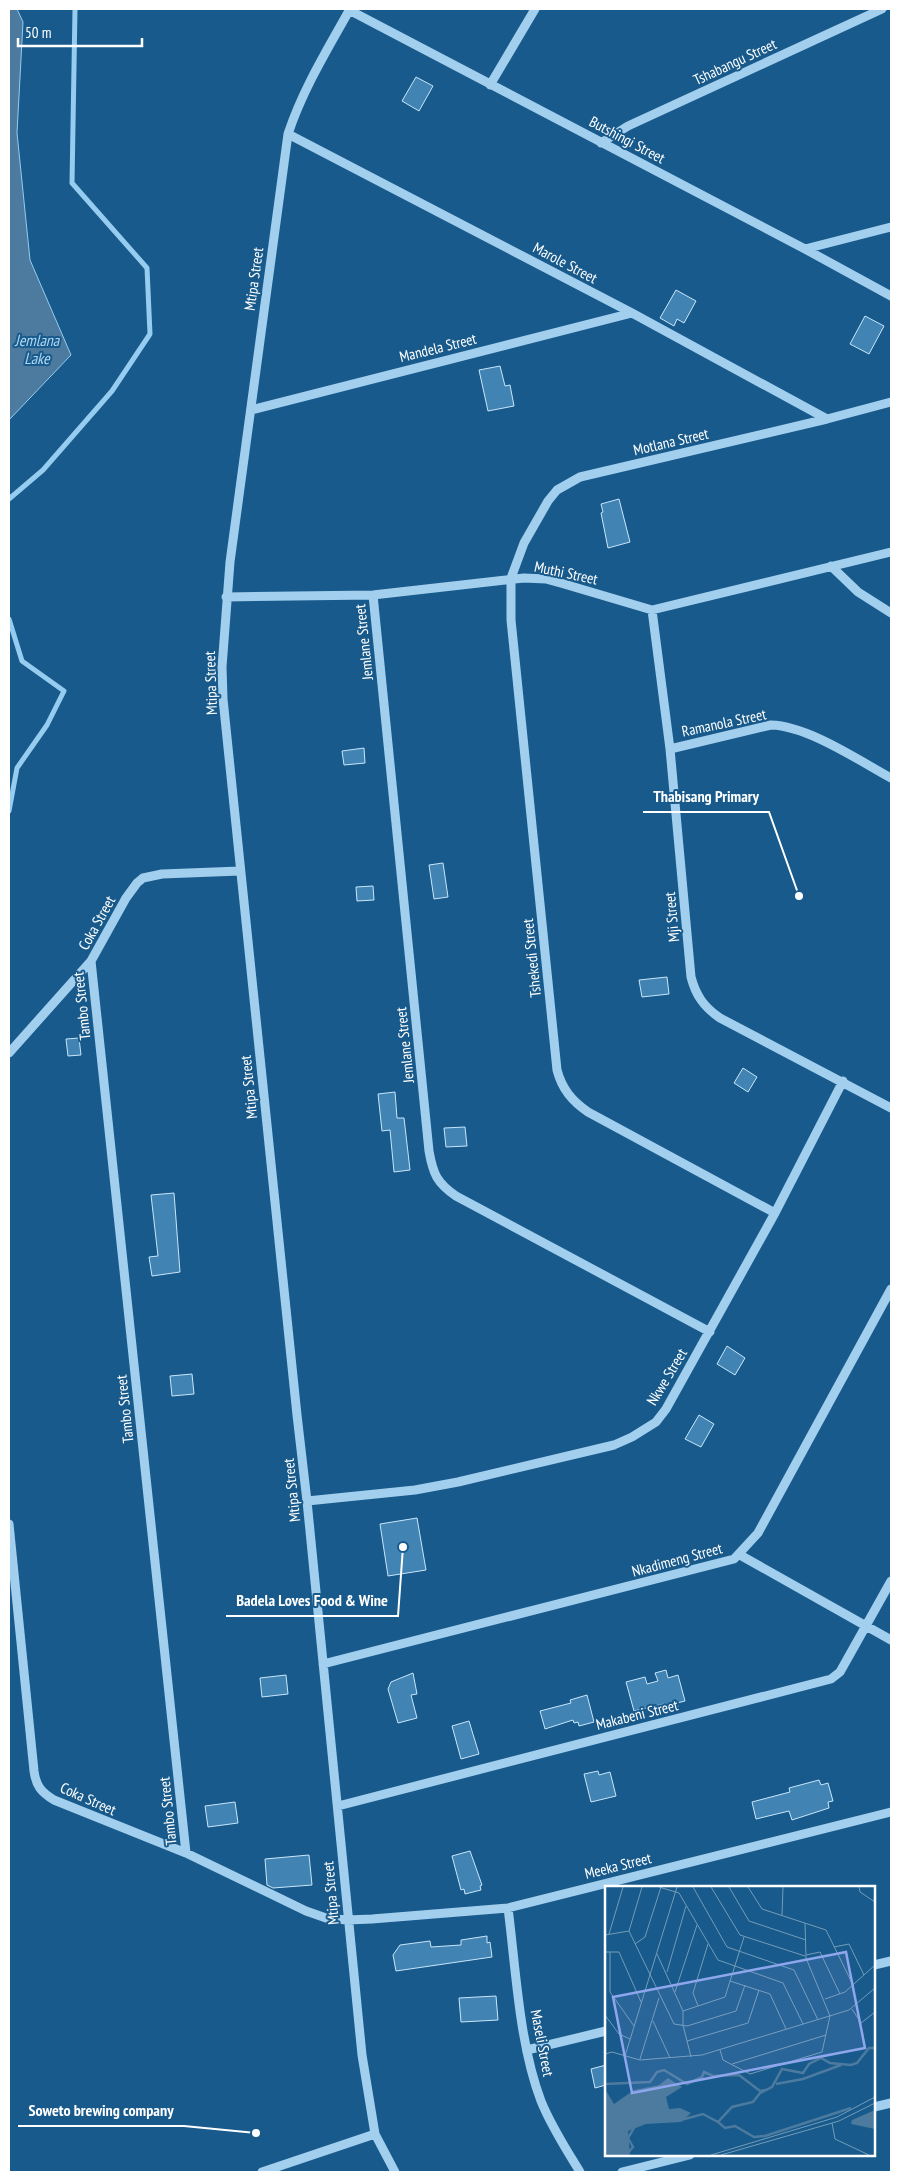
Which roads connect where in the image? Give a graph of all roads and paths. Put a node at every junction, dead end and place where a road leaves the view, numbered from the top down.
1 (349, 9) edge
2 (535, 9) edge
3 (882, 9) edge
4 (490, 85) junction
5 (288, 134) junction
6 (601, 143) junction
7 (891, 227) edge
8 (805, 249) junction
9 (891, 296) edge
10 (632, 313) junction
11 (891, 402) edge
12 (250, 410) junction
13 (826, 419) junction
14 (891, 552) edge
15 (831, 566) junction
16 (511, 578) junction
17 (373, 595) junction
18 (226, 597) junction
19 (652, 610) junction
20 (891, 613) edge
21 (670, 749) junction
22 (891, 778) edge
23 (240, 871) junction
24 (91, 961) junction
25 (9, 1054) edge
26 (842, 1081) junction
27 (891, 1108) edge
28 (775, 1213) junction
29 (891, 1289) edge
30 (710, 1332) junction
31 (307, 1501) junction
32 (9, 1524) edge
33 (740, 1555) junction
34 (891, 1581) edge
35 (866, 1627) junction
36 (891, 1640) edge
37 (322, 1664) junction
38 (338, 1806) junction
39 (891, 1812) edge
40 (186, 1853) junction
41 (508, 1908) junction
42 (347, 1920) junction
43 (891, 1961) edge
44 (875, 1965) edge
45 (605, 2031) edge
46 (526, 2050) junction
47 (891, 2103) edge
48 (875, 2108) edge
49 (375, 2134) junction
50 (686, 2156) edge
51 (262, 2172) edge
52 (395, 2172) edge
53 (580, 2172) edge
54 (622, 2172) edge

1 - 4 street, Butshingi Street
1 - 5 street, Mtipa Street
2 - 4 street
3 - 6 street, Tshabangu Street
4 - 6 street, Butshingi Street
5 - 10 street, Marole Street
5 - 12 street, Mtipa Street
6 - 8 street, Butshingi Street
7 - 8 street
8 - 9 street, Butshingi Street
10 - 12 street, Mandela Street
10 - 13 street, Marole Street
11 - 13 street, Motlana Street
12 - 18 street, Mtipa Street
13 - 16 street, Motlana Street
14 - 15 street
15 - 19 street
15 - 20 street
16 - 17 street, Muthi Street
16 - 19 street, Muthi Street
16 - 28 street, Tshekedi Street
17 - 18 street, Muthi Street
17 - 30 street, Jemlane Street
18 - 23 street, Mtipa Street
19 - 21 street, Mji Street
21 - 22 street, Ramanola Street
21 - 26 street, Mji Street
23 - 24 street, Coka Street
23 - 31 street, Mtipa Street
24 - 25 street, Coka Street
24 - 40 street, Tambo Street
26 - 27 street, Mji Street
26 - 28 street, Nkwe Street
28 - 30 street, Nkwe Street
29 - 33 street, Nkadimeng Street
30 - 31 street, Nkwe Street
31 - 37 street, Mtipa Street
32 - 40 street, Coka Street
33 - 35 street
33 - 37 street, Nkadimeng Street
34 - 35 street, Makabeni Street
35 - 36 street
35 - 38 street, Makabeni Street
37 - 38 street, Mtipa Street
38 - 42 street, Mtipa Street
39 - 41 street, Meeka Street
40 - 42 street, Coka Street
41 - 42 street, Meeka Street
41 - 46 street, Maseli Street
42 - 49 street, Mtipa Street
43 - 44 street
45 - 46 street
46 - 53 street, Maseli Street
47 - 48 street
49 - 51 street
49 - 52 street, Mtipa Street
50 - 54 street

